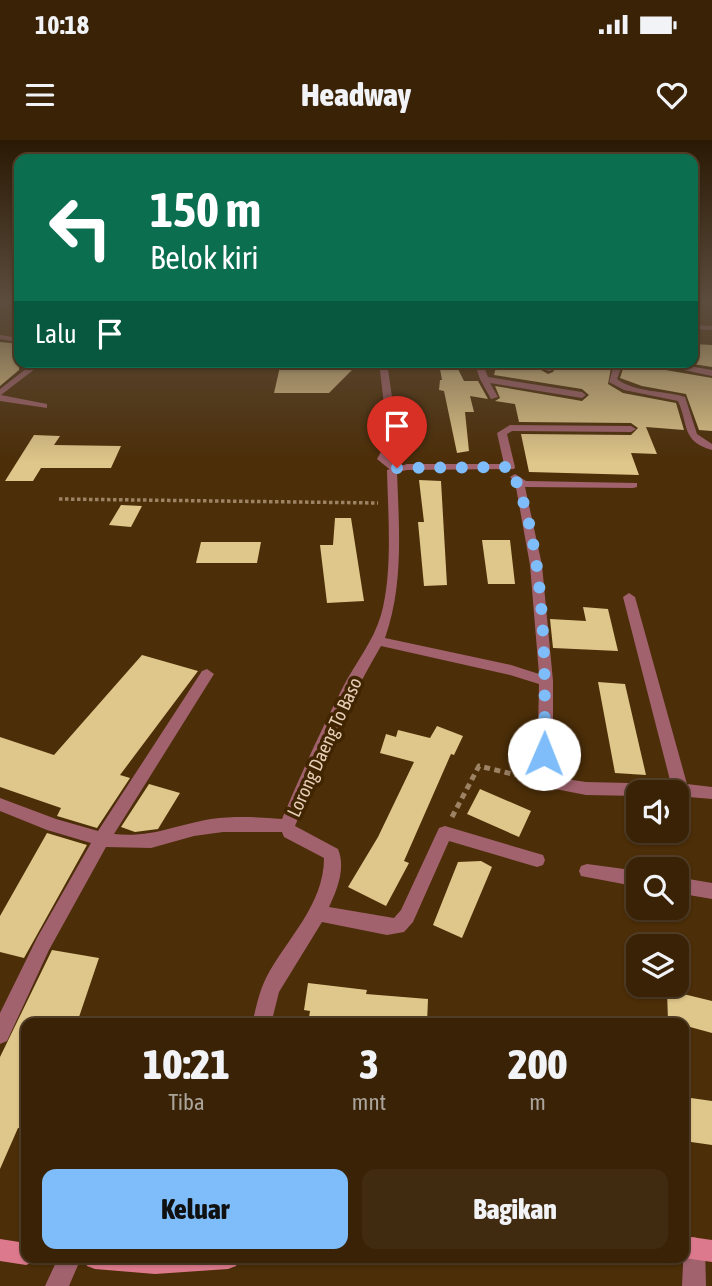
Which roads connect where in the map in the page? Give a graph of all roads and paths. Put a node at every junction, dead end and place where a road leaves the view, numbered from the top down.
1 (33, 368) edge
2 (384, 368) edge
3 (480, 368) edge
4 (617, 368) edge
5 (688, 368) edge
6 (712, 373) edge
7 (484, 379) junction
8 (582, 395) dead end
9 (0, 396) edge
10 (494, 397) dead end
11 (44, 406) dead end
12 (631, 429) dead end
13 (712, 447) edge
14 (510, 467) junction
15 (393, 469) junction
16 (519, 483) junction
17 (633, 485) dead end
18 (59, 499) dead end
19 (393, 503) junction
20 (629, 597) dead end
21 (378, 641) junction
22 (207, 674) dead end
23 (546, 681) junction
24 (678, 780) edge
25 (545, 782) junction
26 (626, 788) edge
27 (689, 789) edge
28 (712, 793) edge
29 (0, 804) edge
30 (287, 826) junction
31 (444, 833) junction
32 (102, 839) junction
33 (537, 860) dead end
34 (587, 871) dead end
35 (626, 877) edge
36 (689, 887) edge
37 (712, 891) edge
38 (318, 913) junction
39 (263, 1018) edge
40 (0, 1034) edge
41 (697, 1249) edge
42 (0, 1250) edge
43 (21, 1253) edge
44 (68, 1263) edge
45 (57, 1286) edge
46 (694, 1286) edge

1 - 9 street
2 - 15 street, Lorong Daeng To Baso
3 - 7 street
4 - 13 street
5 - 6 street
7 - 8 street
7 - 10 street
9 - 11 street
12 - 14 street
14 - 15 street
14 - 16 street
15 - 19 street, Lorong Daeng To Baso
16 - 17 street
16 - 23 street
18 - 19 path
19 - 21 street, Lorong Daeng To Baso
20 - 24 street
21 - 23 street
21 - 30 street, Lorong Daeng To Baso
22 - 32 street
23 - 25 street
25 - 26 street
25 - 31 path
27 - 28 street
29 - 32 street
30 - 32 street
30 - 38 street, Lorong Daeng To Baso
31 - 33 street
31 - 38 street
32 - 40 street
34 - 35 street
36 - 37 street
38 - 39 street, Lorong Daeng To Baso
41 - 46 street
42 - 43 main road
44 - 45 street

